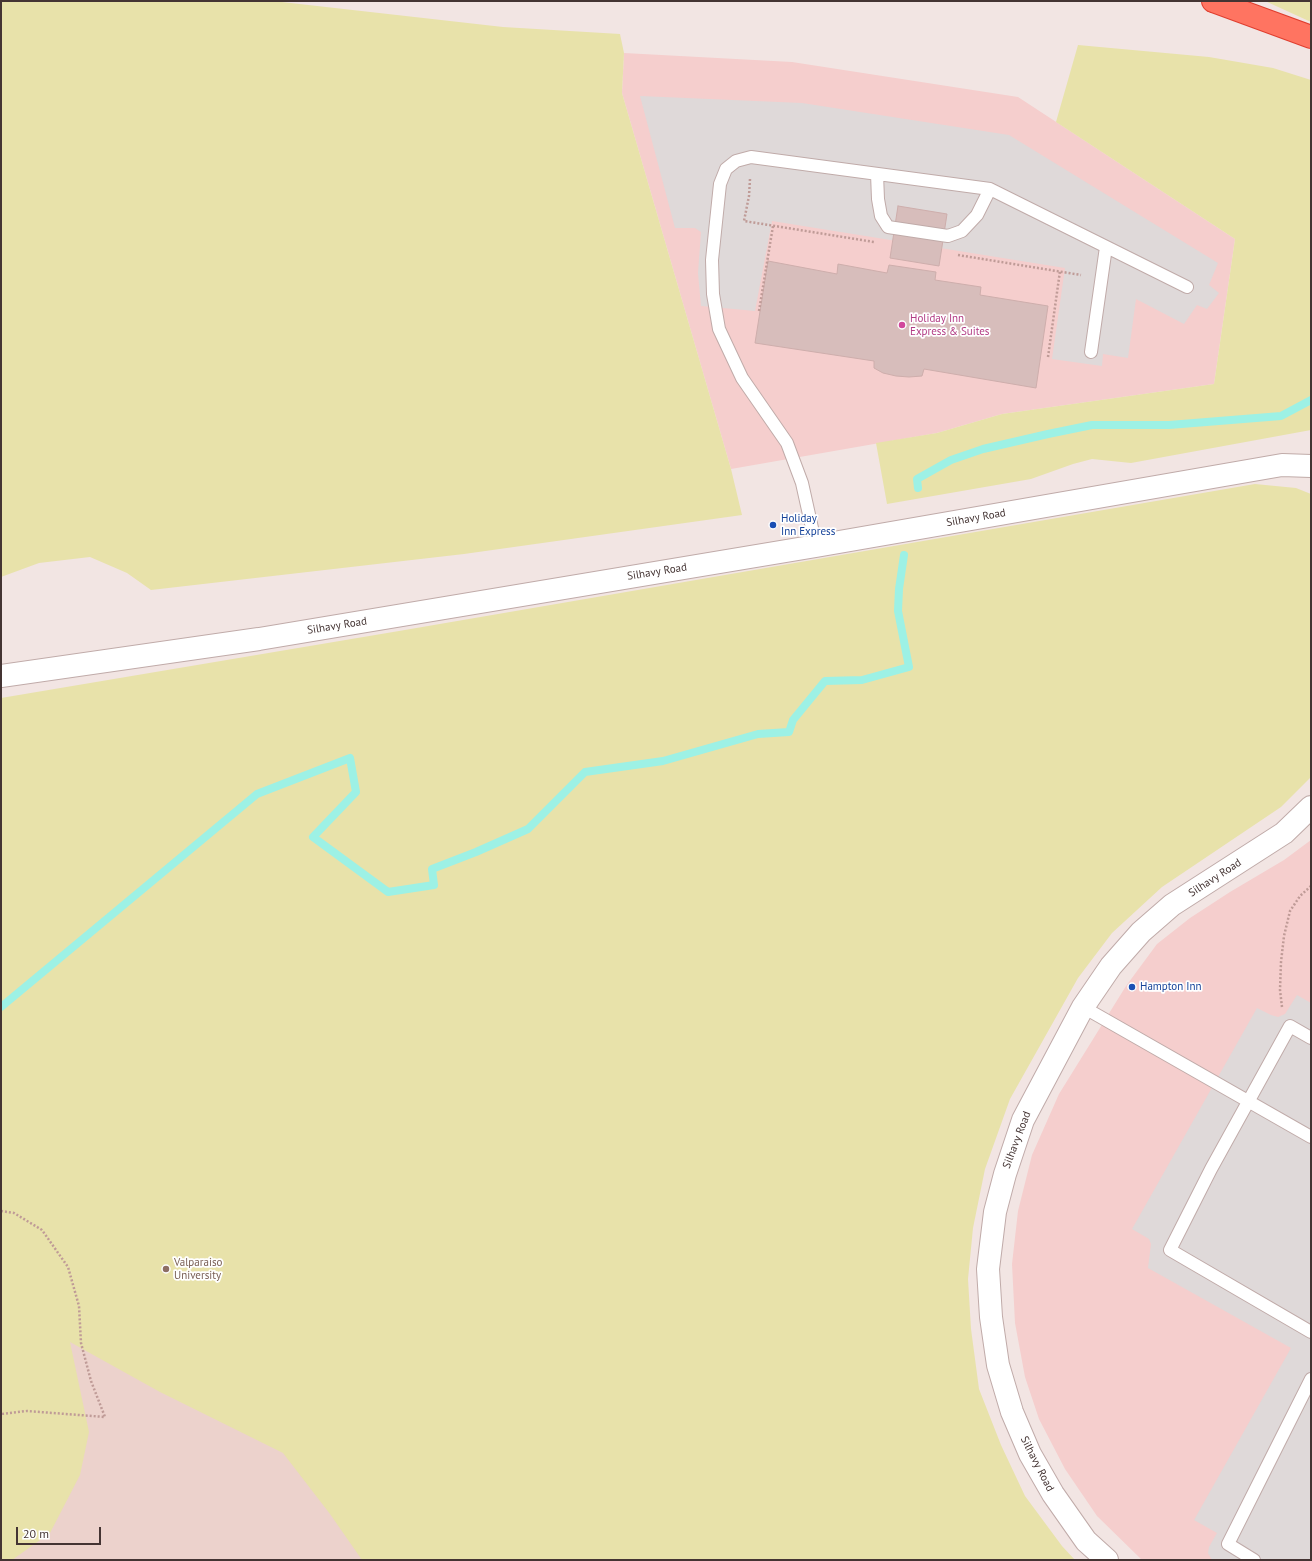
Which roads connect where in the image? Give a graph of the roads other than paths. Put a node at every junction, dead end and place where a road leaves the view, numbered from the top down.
1 (1213, 1) edge
2 (1311, 37) edge
3 (877, 174) junction
4 (990, 189) junction
5 (1106, 247) junction
6 (1187, 287) dead end
7 (1091, 352) dead end
8 (1311, 466) edge
9 (816, 546) junction
10 (1, 676) edge
11 (1311, 807) edge
12 (1083, 1007) junction
13 (1311, 1038) edge
14 (1248, 1101) junction
15 (1311, 1137) edge
16 (1311, 1332) edge
17 (1311, 1379) edge
18 (1107, 1560) edge
19 (1254, 1560) edge

1 - 2 highway
3 - 4 lane
3 - 4 lane
3 - 9 lane
4 - 5 lane
5 - 6 lane
5 - 7 lane
8 - 9 street, Silhavy Road
9 - 10 street, Silhavy Road
11 - 12 street, Silhavy Road
12 - 14 lane
12 - 18 street, Silhavy Road
13 - 14 lane
14 - 15 lane
14 - 16 lane
17 - 19 lane

